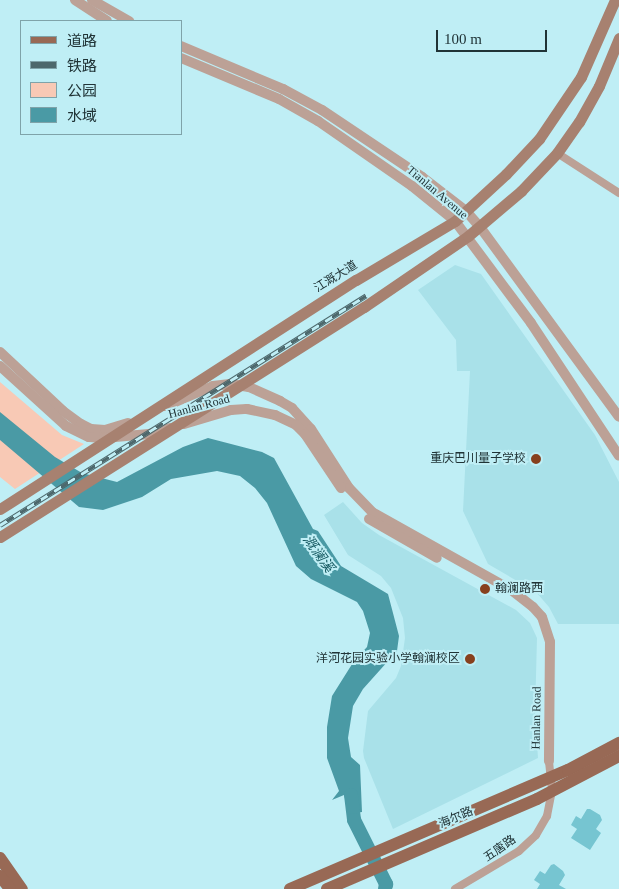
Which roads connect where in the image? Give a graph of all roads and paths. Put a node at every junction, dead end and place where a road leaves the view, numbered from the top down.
1 (75, 0) edge
2 (92, 0) edge
3 (614, 0) edge
4 (105, 20) edge
5 (127, 20) edge
6 (619, 38) edge
7 (182, 46) edge
8 (182, 58) edge
9 (557, 153) junction
10 (619, 193) edge
11 (466, 211) junction
12 (455, 221) junction
13 (480, 227) junction
14 (468, 236) junction
15 (0, 352) edge
16 (0, 366) edge
17 (619, 417) edge
18 (619, 456) edge
19 (0, 509) edge
20 (2, 535) edge
21 (619, 743) edge
22 (619, 756) edge
23 (549, 761) junction
24 (0, 858) edge
25 (0, 876) edge
26 (10, 889) edge
27 (22, 889) edge
28 (290, 889) edge
29 (326, 889) edge
30 (455, 889) edge

1 - 4 street
2 - 5 street
3 - 11 main road, 江溉大道
6 - 9 main road
7 - 11 street, Tianlan Avenue
8 - 12 street, Tianlan Avenue
9 - 10 street
9 - 13 main road
11 - 12 main road, 江溉大道
11 - 13 street, Tianlan Avenue
12 - 14 street, Tianlan Avenue
12 - 19 main road, 江溉大道
13 - 14 main road
13 - 17 street, Tianlan Avenue
14 - 18 street, Tianlan Avenue
14 - 20 main road
15 - 23 street, Hanlan Road
16 - 23 street, Hanlan Road
21 - 28 main road, 海尔路
22 - 29 main road, 海尔路
23 - 30 street, 五唐路
24 - 27 main road
25 - 26 main road

